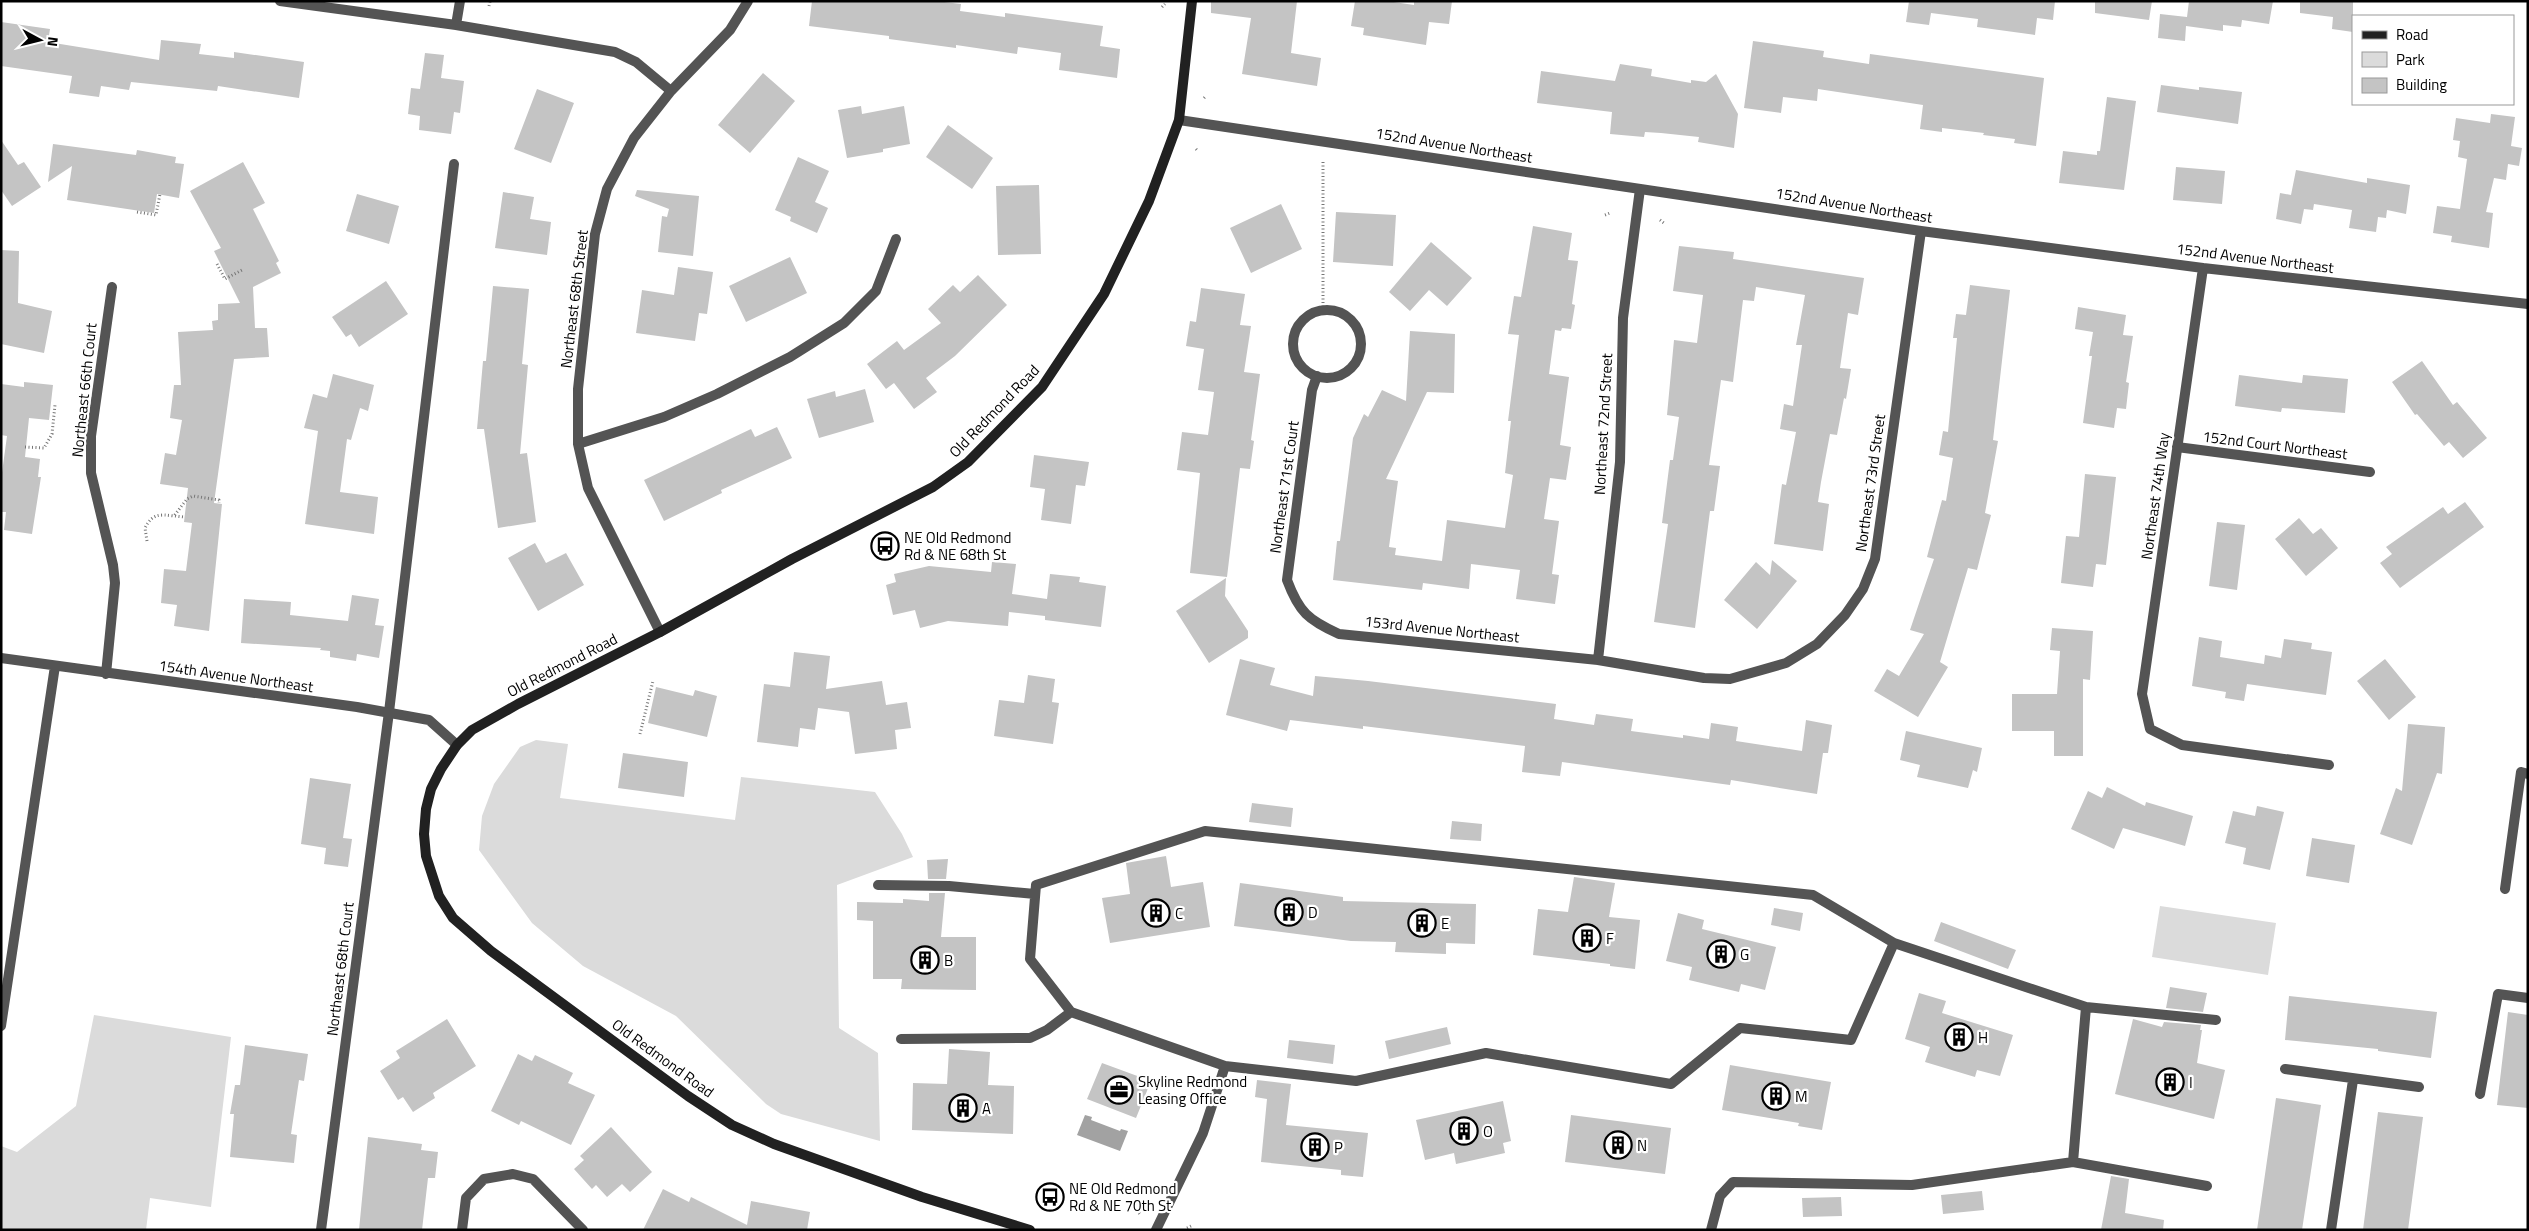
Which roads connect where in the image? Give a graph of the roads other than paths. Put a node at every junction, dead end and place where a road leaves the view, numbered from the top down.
1 (280, 1) edge
2 (460, 1) edge
3 (748, 1) edge
4 (1192, 1) edge
5 (456, 25) junction
6 (671, 91) junction
7 (1179, 120) junction
8 (454, 164) dead end
9 (1640, 190) junction
10 (1921, 231) junction
11 (896, 239) dead end
12 (2202, 268) junction
13 (112, 287) dead end
14 (2528, 304) edge
15 (1316, 376) junction
16 (578, 444) junction
17 (2177, 447) junction
18 (2370, 472) dead end
19 (1295, 601) joint
20 (660, 632) junction
21 (1, 658) edge
22 (1598, 660) junction
23 (54, 666) junction
24 (106, 674) junction
25 (389, 712) junction
26 (457, 745) junction
27 (2329, 764) dead end
28 (2528, 774) edge
29 (878, 885) dead end
30 (2505, 889) dead end
31 (1035, 894) junction
32 (1894, 943) junction
33 (4, 989) edge
34 (2528, 998) edge
35 (2086, 1007) junction
36 (1072, 1012) junction
37 (2216, 1020) dead end
38 (1, 1026) edge
39 (901, 1039) dead end
40 (1224, 1066) junction
41 (2286, 1069) dead end
42 (2353, 1080) junction
43 (2419, 1088) dead end
44 (2480, 1094) dead end
45 (2074, 1162) junction
46 (2207, 1186) dead end
47 (321, 1230) edge
48 (462, 1230) edge
49 (582, 1230) edge
50 (1030, 1230) edge
51 (1156, 1230) edge
52 (1711, 1230) edge
53 (2331, 1230) edge

1 - 5 street
2 - 5 street
3 - 6 street, Northeast 68th Street
4 - 7 main road, Old Redmond Road
5 - 6 street
6 - 16 street, Northeast 68th Street
7 - 9 street, 152nd Avenue Northeast
7 - 20 main road, Old Redmond Road
8 - 25 street, Northeast 68th Court
9 - 10 street, 152nd Avenue Northeast
9 - 22 street, Northeast 72nd Street
10 - 12 street, 152nd Avenue Northeast
10 - 22 street, Northeast 73rd Street
11 - 16 street
12 - 14 street, 152nd Avenue Northeast
12 - 17 street, Northeast 74th Way
13 - 24 street, Northeast 66th Court
15 - 15 street
15 - 19 street, Northeast 71st Court
16 - 20 street, Northeast 68th Street
17 - 18 street, 152nd Court Northeast
17 - 27 street, Northeast 74th Way
19 - 22 street, 153rd Avenue Northeast
20 - 26 main road, Old Redmond Road
21 - 23 street, 154th Avenue Northeast
23 - 24 street, 154th Avenue Northeast
23 - 33 street
24 - 25 street, 154th Avenue Northeast
25 - 26 street, 154th Avenue Northeast
25 - 47 street, Northeast 68th Court
26 - 50 main road, Old Redmond Road
28 - 30 street
29 - 31 street
31 - 32 street
31 - 36 street
32 - 35 street
32 - 40 street
33 - 38 street
34 - 44 street
35 - 37 street
35 - 45 street
36 - 39 street
36 - 40 street
40 - 51 street
41 - 42 street
42 - 43 street
42 - 53 street
45 - 46 street
45 - 52 street
48 - 49 street

